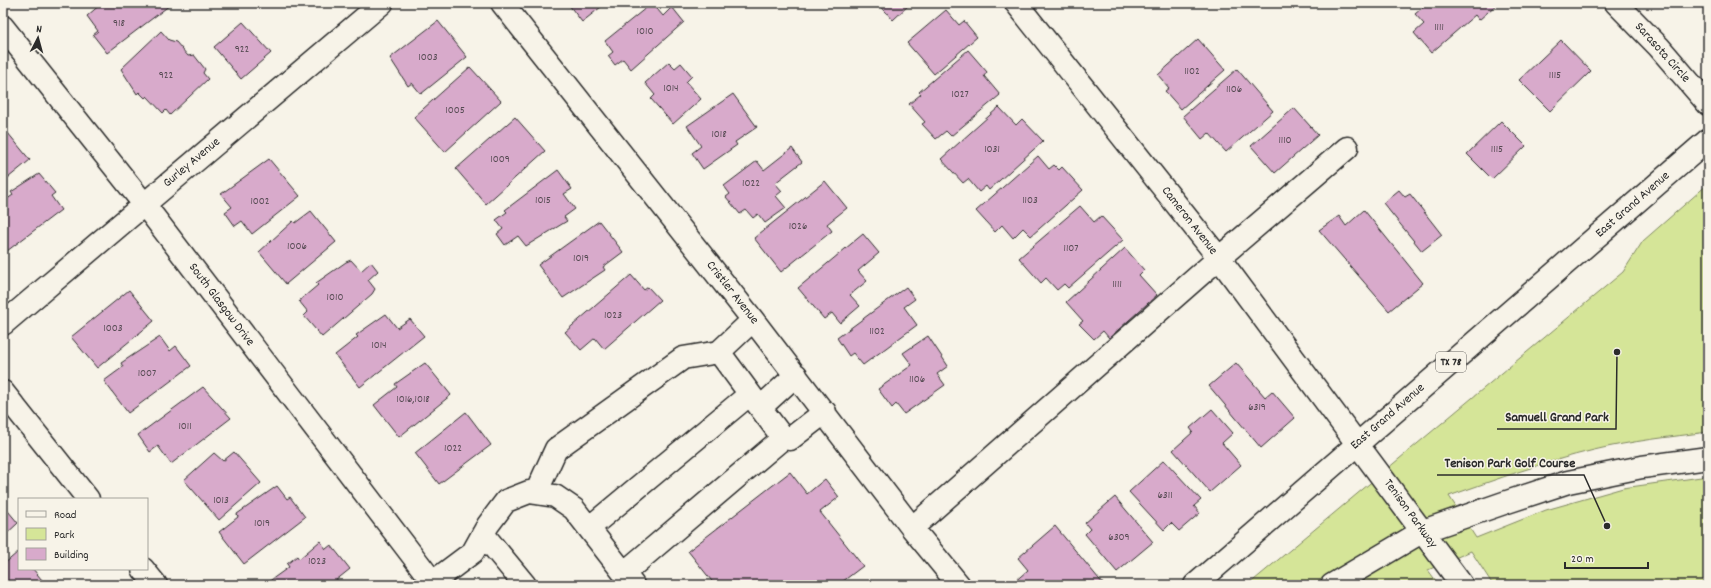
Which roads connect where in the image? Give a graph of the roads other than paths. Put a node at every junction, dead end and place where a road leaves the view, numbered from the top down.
1 (382, 3) edge
2 (502, 3) edge
3 (1016, 3) edge
4 (1616, 3) edge
5 (3, 27) edge
6 (1708, 104) edge
7 (1708, 140) edge
8 (1347, 148) dead end
9 (144, 204) junction
10 (1218, 258) junction
11 (753, 320) junction
12 (3, 324) edge
13 (719, 352) junction
14 (796, 375) junction
15 (3, 392) edge
16 (756, 400) junction
17 (825, 412) junction
18 (783, 438) junction
19 (1357, 443) junction
20 (1708, 458) edge
21 (536, 493) junction
22 (87, 498) edge
23 (589, 528) junction
24 (912, 528) junction
25 (1423, 532) junction
26 (483, 534) junction
27 (144, 570) edge
28 (629, 579) edge
29 (434, 584) edge
30 (156, 585) edge
31 (525, 585) edge
32 (958, 585) edge
33 (1195, 585) edge
34 (1332, 585) edge
35 (1462, 585) edge

1 - 9 street, Gurley Avenue
2 - 11 street, Cristler Avenue
3 - 10 street, Cameron Avenue
4 - 6 street, Sarasota Circle
5 - 9 street, South Glasgow Drive
7 - 19 street, East Grand Avenue / TX 78
8 - 10 street
9 - 12 street, Gurley Avenue
9 - 29 street, South Glasgow Drive
10 - 19 street, Cameron Avenue
10 - 24 street
11 - 13 street
11 - 14 street, Cristler Avenue
13 - 16 street
13 - 21 street
14 - 16 street
14 - 17 street, Cristler Avenue
15 - 22 street
16 - 18 street
16 - 23 street
17 - 18 street
17 - 24 street, Cristler Avenue
18 - 28 street
19 - 25 street, Tenison Parkway
19 - 33 street, East Grand Avenue / TX 78
20 - 25 street
21 - 23 street
21 - 26 street
23 - 28 street
24 - 32 street, Cristler Avenue
25 - 34 street
25 - 35 street, Tenison Parkway
26 - 29 street
26 - 31 street
27 - 30 street

